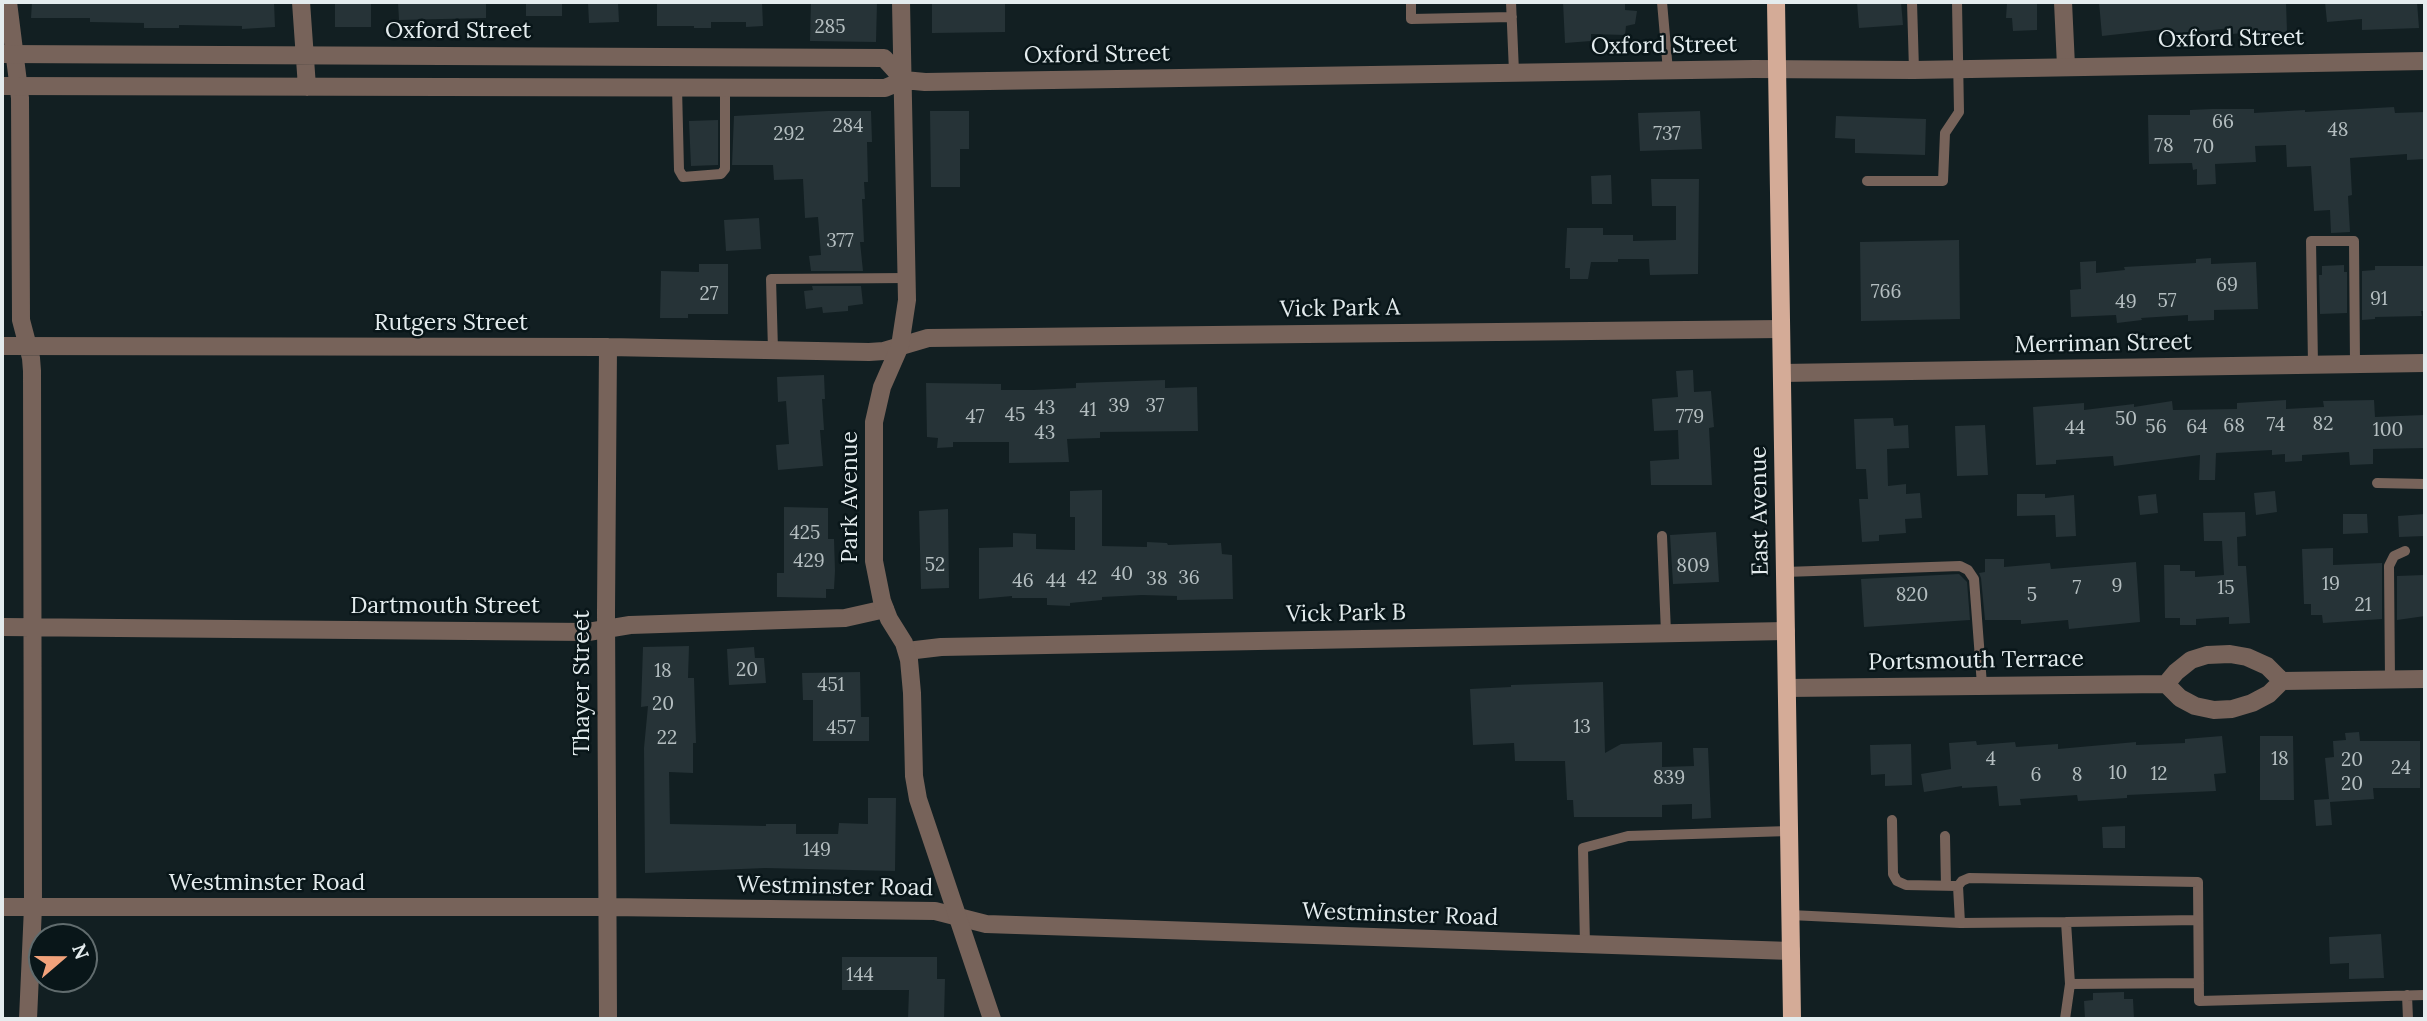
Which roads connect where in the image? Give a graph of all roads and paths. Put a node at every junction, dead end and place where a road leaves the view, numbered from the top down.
1 (8, 2) edge
2 (301, 2) edge
3 (901, 2) edge
4 (1411, 2) edge
5 (1511, 2) edge
6 (1662, 2) edge
7 (1776, 2) edge
8 (1912, 2) edge
9 (1957, 2) edge
10 (2063, 2) edge
11 (1512, 18) junction
12 (8, 54) edge
13 (306, 55) junction
14 (2425, 61) edge
15 (2066, 66) junction
16 (1959, 69) junction
17 (1777, 70) junction
18 (1914, 70) junction
19 (1668, 71) junction
20 (1514, 72) junction
21 (904, 80) junction
22 (10, 86) edge
23 (307, 87) junction
24 (677, 87) junction
25 (725, 87) junction
26 (1867, 181) dead end
27 (907, 278) junction
28 (1781, 329) junction
29 (2, 346) edge
30 (28, 346) junction
31 (900, 346) junction
32 (608, 347) junction
33 (774, 350) junction
34 (2425, 363) edge
35 (2356, 364) junction
36 (2313, 365) junction
37 (1782, 373) junction
38 (2377, 483) dead end
39 (2425, 484) edge
40 (1662, 536) dead end
41 (2405, 551) dead end
42 (1785, 572) junction
43 (885, 609) junction
44 (2, 627) edge
45 (32, 628) junction
46 (606, 629) junction
47 (1786, 631) junction
48 (1666, 633) junction
49 (906, 651) junction
50 (2425, 679) edge
51 (2390, 680) junction
52 (2282, 681) junction
53 (2165, 684) junction
54 (1982, 685) junction
55 (1787, 688) junction
56 (1892, 820) dead end
57 (1789, 831) junction
58 (1945, 836) dead end
59 (1946, 886) junction
60 (1958, 886) junction
61 (2, 907) edge
62 (33, 907) junction
63 (607, 907) junction
64 (1790, 915) junction
65 (957, 916) junction
66 (2198, 920) junction
67 (2066, 922) junction
68 (1960, 923) junction
69 (1585, 946) junction
70 (1791, 951) junction
71 (2199, 983) junction
72 (2070, 984) junction
73 (2425, 995) edge
74 (2407, 996) junction
75 (29, 1019) edge
76 (608, 1019) edge
77 (992, 1019) edge
78 (1792, 1019) edge
79 (2065, 1019) edge
80 (2408, 1019) edge

1 - 12 street
2 - 13 street
3 - 21 street, Park Avenue
4 - 11 lane
5 - 11 lane
6 - 19 lane
7 - 17 main road, East Avenue
8 - 18 lane
9 - 16 lane
10 - 15 street
11 - 20 lane
12 - 13 street, Oxford Street
12 - 22 street
13 - 21 street, Oxford Street
13 - 23 street
14 - 15 street, Oxford Street
15 - 16 street, Oxford Street
16 - 18 street, Oxford Street
16 - 26 lane
17 - 18 street, Oxford Street
17 - 19 street, Oxford Street
17 - 28 main road, East Avenue
19 - 20 street, Oxford Street
20 - 21 street, Oxford Street
21 - 25 street, Oxford Street
21 - 27 street, Park Avenue
22 - 23 street, Oxford Street
22 - 30 street
23 - 24 street, Oxford Street
24 - 25 street, Oxford Street
24 - 25 lane
27 - 31 street, Park Avenue
27 - 33 lane
28 - 31 street, Vick Park A
28 - 37 main road, East Avenue
29 - 30 street, Rutgers Street
30 - 32 street, Rutgers Street
30 - 45 street
31 - 33 street, Rutgers Street
31 - 43 street, Park Avenue
32 - 33 street, Rutgers Street
32 - 46 street, Thayer Street
34 - 35 street, Merriman Street
35 - 36 street, Merriman Street
35 - 36 lane
36 - 37 street, Merriman Street
37 - 42 main road, East Avenue
38 - 39 lane
40 - 48 lane
41 - 51 lane
42 - 47 main road, East Avenue
42 - 54 lane
43 - 46 street, Dartmouth Street
43 - 49 street, Park Avenue
44 - 45 street, Dartmouth Street
45 - 46 street, Dartmouth Street
45 - 62 street
46 - 63 street, Thayer Street
47 - 48 street, Vick Park B
47 - 55 main road, East Avenue
48 - 49 street, Vick Park B
49 - 65 street, Park Avenue
50 - 51 street
51 - 52 street
52 - 53 street
52 - 53 street
53 - 54 street, Portsmouth Terrace
54 - 55 street, Portsmouth Terrace
55 - 57 main road, East Avenue
56 - 59 lane
57 - 64 main road, East Avenue
57 - 69 lane
58 - 59 lane
59 - 60 lane
60 - 66 lane
60 - 68 lane
61 - 62 street, Westminster Road
62 - 63 street, Westminster Road
62 - 75 street
63 - 65 street, Westminster Road
63 - 76 street, Thayer Street
64 - 68 lane
64 - 70 main road, East Avenue
65 - 69 street, Westminster Road
65 - 77 street, Park Avenue
66 - 67 lane
66 - 71 lane
67 - 68 lane
67 - 72 lane
69 - 70 street, Westminster Road
70 - 78 main road, East Avenue
71 - 72 lane
71 - 74 lane
72 - 79 lane
73 - 74 lane
74 - 80 lane

